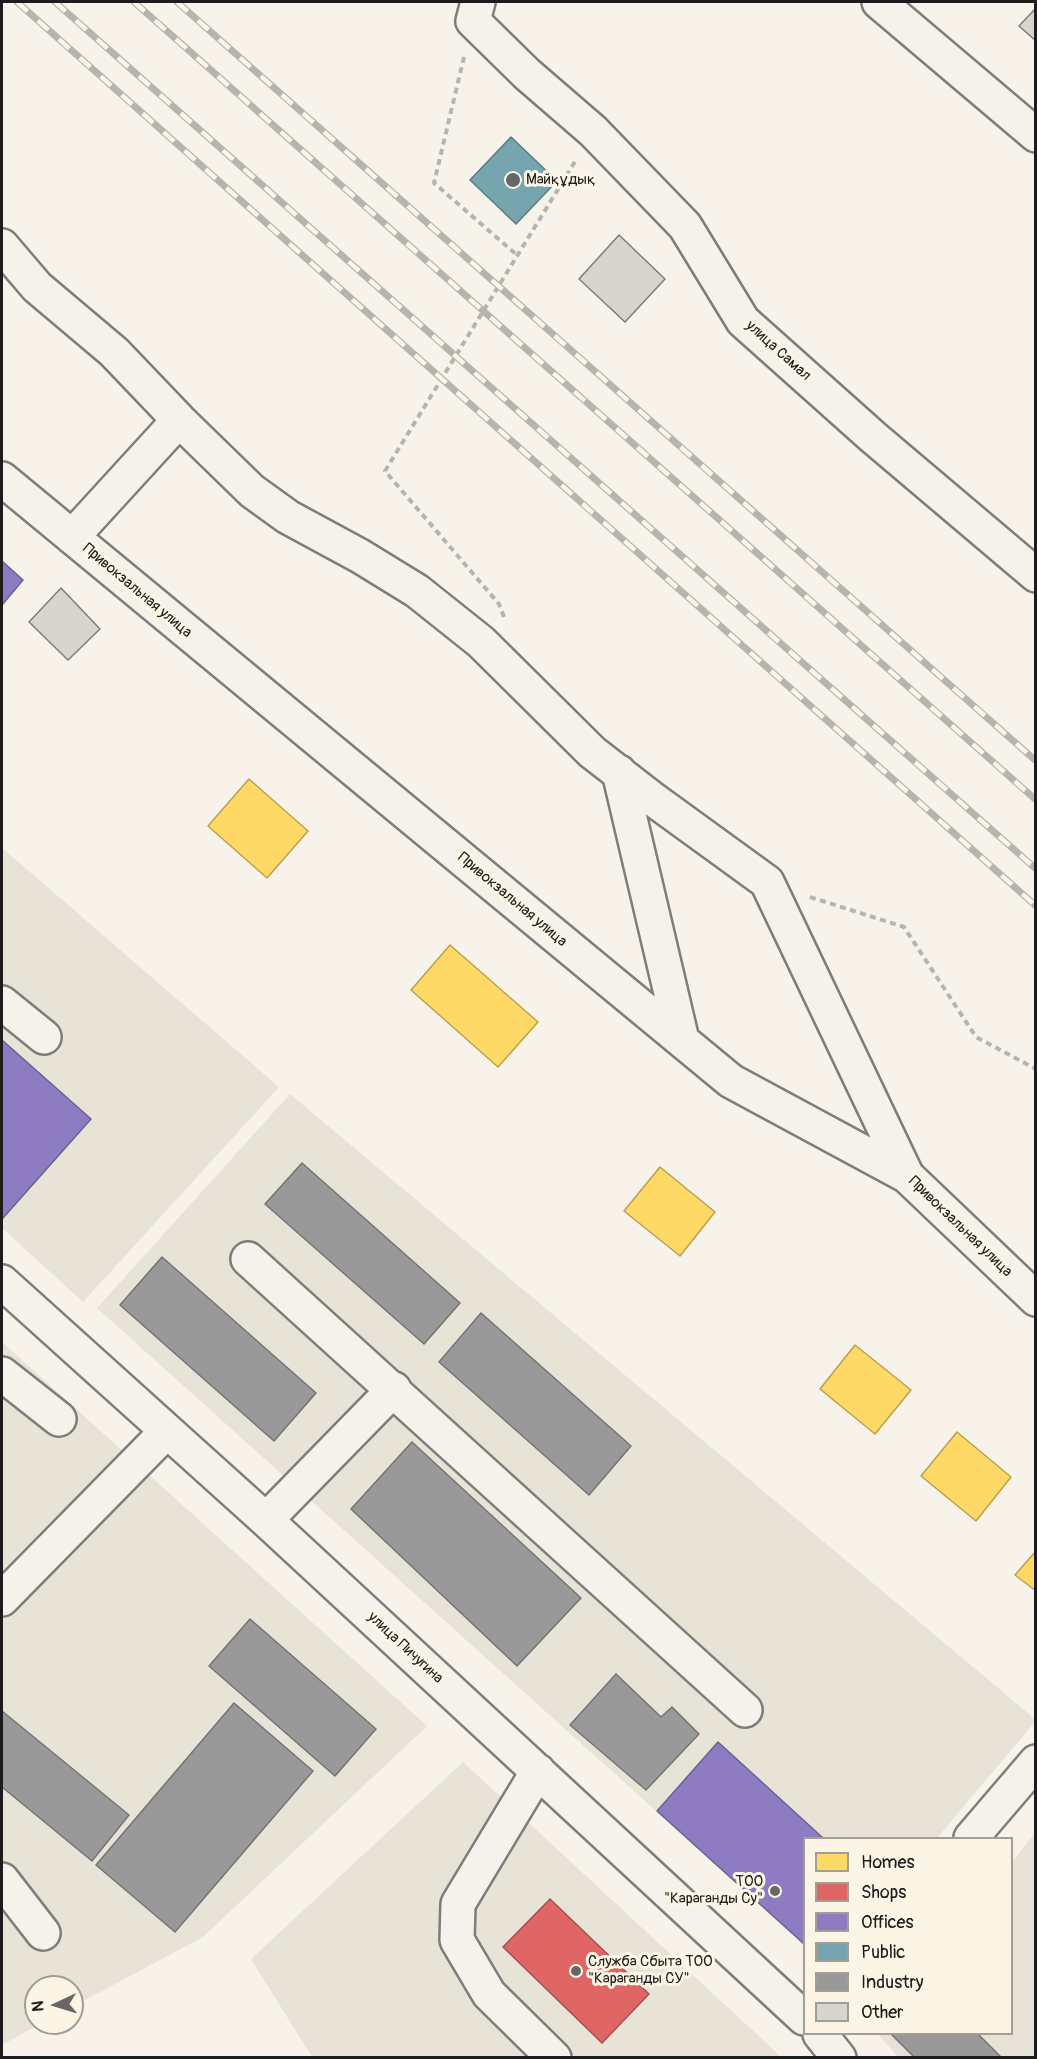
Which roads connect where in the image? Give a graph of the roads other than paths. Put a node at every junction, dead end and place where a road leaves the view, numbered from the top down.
1 (879, 2) edge
2 (476, 11) edge
3 (1035, 135) edge
4 (2, 246) edge
5 (179, 420) junction
6 (2, 479) edge
7 (72, 537) junction
8 (1035, 574) edge
9 (618, 772) junction
10 (2, 1003) edge
11 (44, 1037) dead end
12 (682, 1041) junction
13 (907, 1176) junction
14 (248, 1259) dead end
15 (2, 1282) edge
16 (1035, 1299) edge
17 (2, 1374) edge
18 (394, 1389) junction
19 (59, 1419) dead end
20 (167, 1431) junction
21 (266, 1520) junction
22 (2, 1599) edge
23 (746, 1710) dead end
24 (1035, 1762) edge
25 (538, 1772) junction
26 (973, 1837) edge
27 (2, 1880) edge
28 (43, 1933) dead end
29 (803, 2017) edge
30 (821, 2035) edge
31 (554, 2058) edge
32 (839, 2058) edge

1 - 3 street
2 - 8 street, улица Самал
4 - 5 street
5 - 7 street
5 - 9 street
6 - 7 street, Привокзальная улица
7 - 12 street, Привокзальная улица
9 - 12 street
9 - 13 street
10 - 11 street
12 - 13 street, Привокзальная улица
13 - 16 street, Привокзальная улица
14 - 18 street
15 - 20 street, улица Пичугина
17 - 19 street
18 - 21 street
18 - 23 street
20 - 21 street, улица Пичугина
20 - 22 street
21 - 25 street, улица Пичугина
24 - 26 street
25 - 29 street, улица Пичугина
25 - 31 street
27 - 28 street
30 - 32 street

